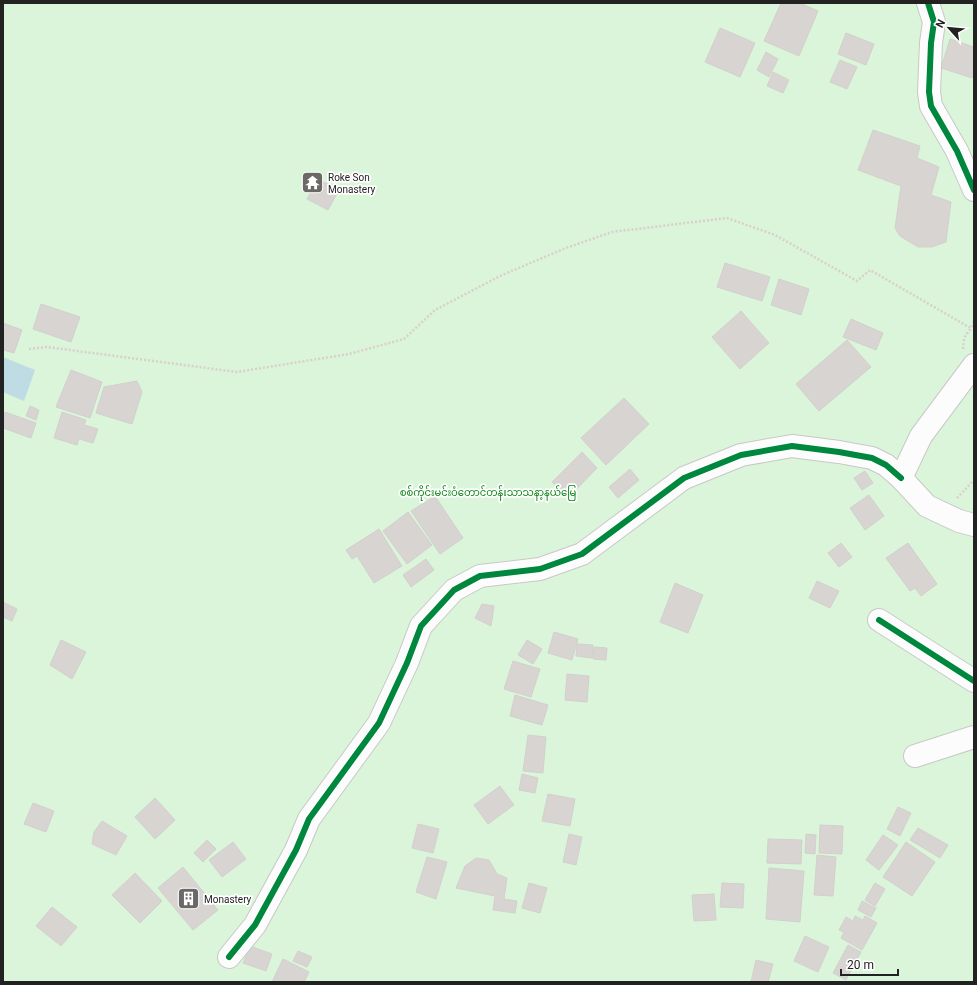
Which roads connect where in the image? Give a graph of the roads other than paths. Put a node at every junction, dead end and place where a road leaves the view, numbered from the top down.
1 (928, 3) edge
2 (974, 190) edge
3 (974, 365) edge
4 (901, 478) junction
5 (974, 524) edge
6 (879, 620) dead end
7 (974, 681) edge
8 (974, 737) edge
9 (915, 756) dead end
10 (229, 956) dead end

1 - 2 street
3 - 4 street
4 - 5 street
4 - 10 street
6 - 7 street
8 - 9 street

